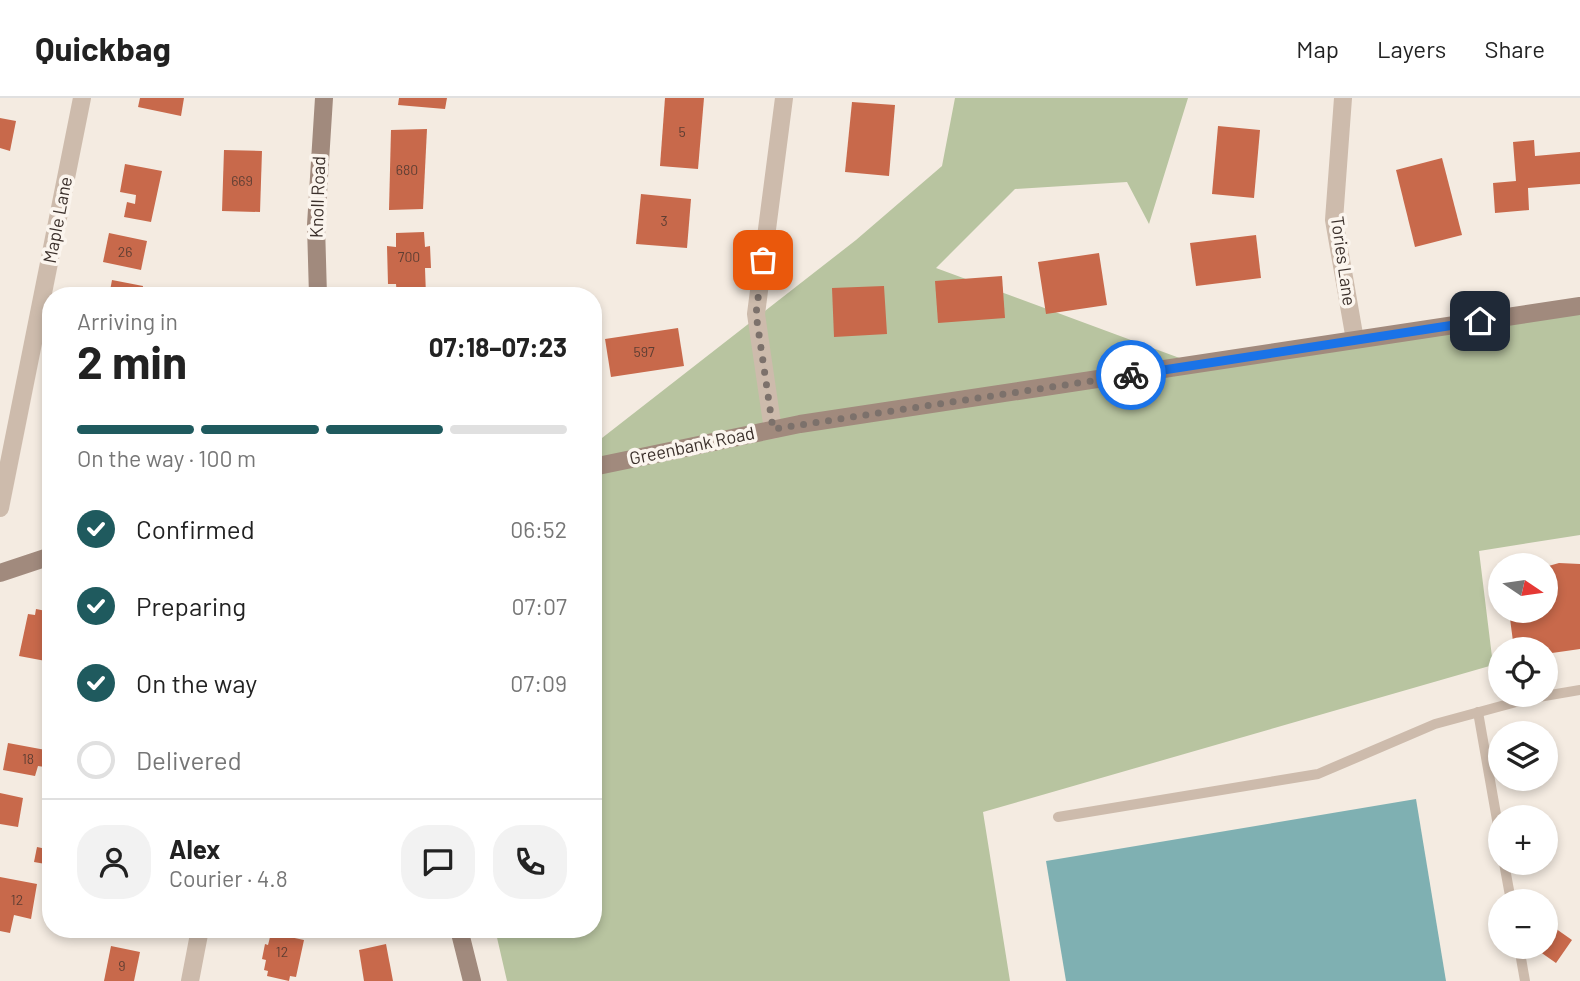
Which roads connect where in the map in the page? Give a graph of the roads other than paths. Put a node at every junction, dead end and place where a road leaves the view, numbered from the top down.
1 (82, 98) edge
2 (324, 98) edge
3 (784, 98) edge
4 (1343, 98) edge
5 (44, 287) edge
6 (318, 287) edge
7 (42, 298) edge
8 (1580, 306) edge
9 (1355, 341) junction
10 (773, 429) junction
11 (602, 465) edge
12 (0, 508) edge
13 (42, 559) edge
14 (0, 573) edge
15 (1580, 690) edge
16 (1478, 712) junction
17 (1494, 805) edge
18 (1058, 817) dead end
19 (198, 938) edge
20 (461, 938) edge
21 (1521, 959) edge
22 (190, 981) edge
23 (472, 981) edge
24 (1525, 981) edge

1 - 5 street, Maple Lane
2 - 6 street, Knoll Road
3 - 10 street
4 - 9 street, Tories Lane
7 - 12 street, Maple Lane
8 - 9 street, Greenbank Road
9 - 10 street, Greenbank Road
10 - 11 street, Greenbank Road
13 - 14 street
15 - 16 lane
16 - 17 lane
16 - 18 lane
19 - 22 street
20 - 23 street
21 - 24 lane

